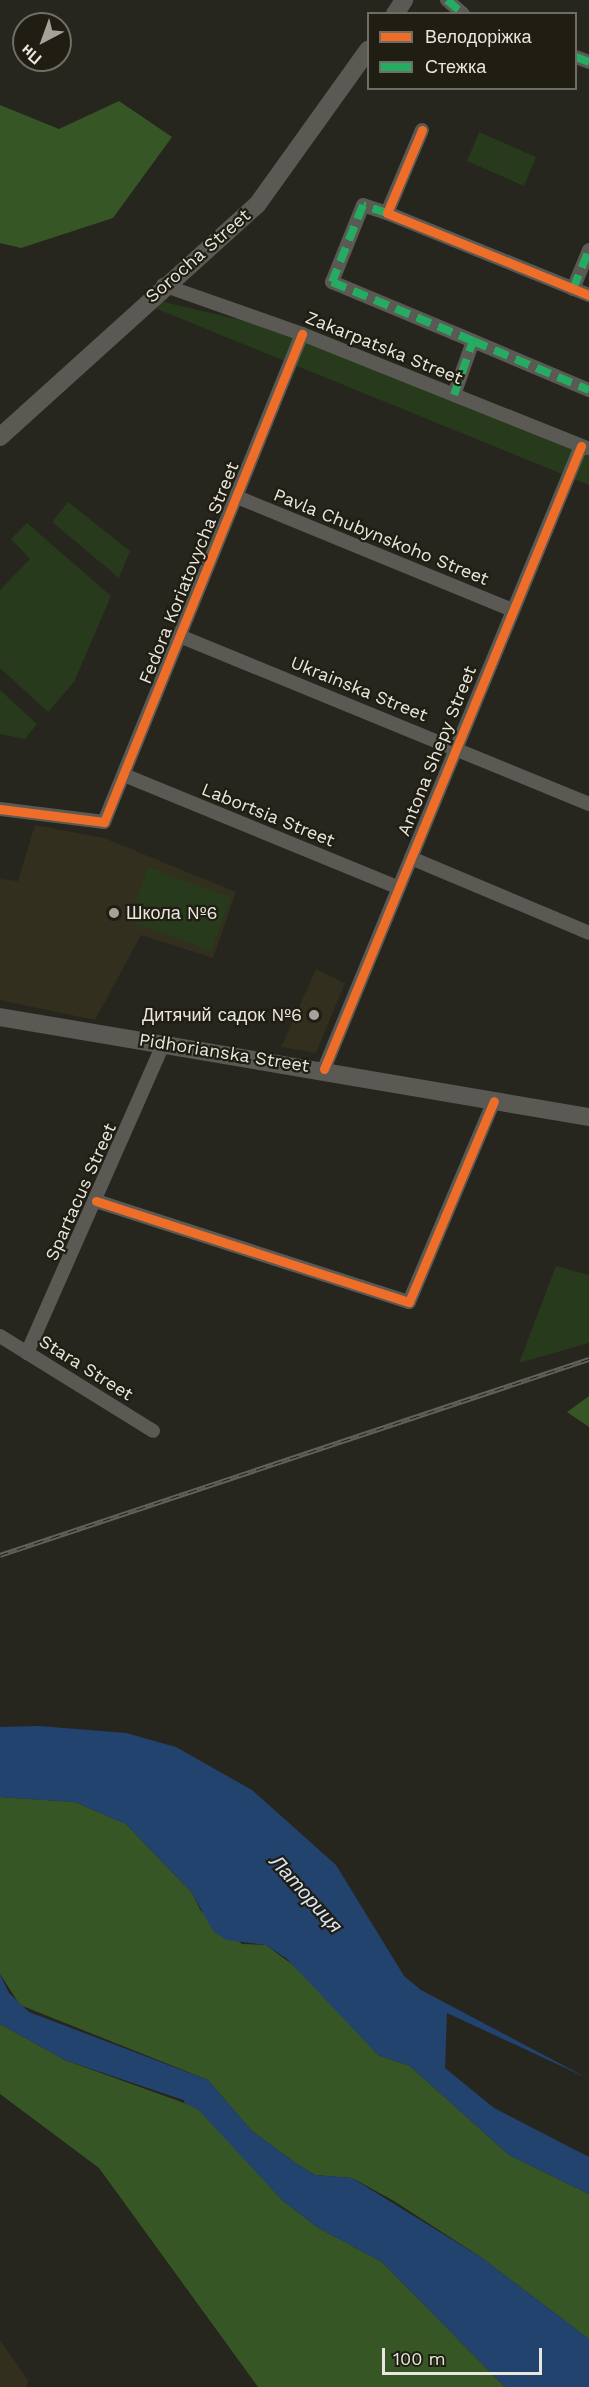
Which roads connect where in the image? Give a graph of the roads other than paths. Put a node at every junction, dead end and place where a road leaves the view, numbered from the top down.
1 (447, 0) edge
2 (462, 12) edge
3 (367, 53) edge
4 (422, 130) dead end
5 (387, 213) junction
6 (589, 250) edge
7 (163, 285) junction
8 (573, 289) junction
9 (589, 295) edge
10 (302, 334) junction
11 (473, 341) junction
12 (589, 390) edge
13 (454, 395) junction
14 (0, 437) edge
15 (585, 447) edge
16 (237, 497) junction
17 (512, 610) junction
18 (182, 637) junction
19 (456, 748) junction
20 (124, 775) junction
21 (588, 799) edge
22 (0, 809) edge
23 (411, 858) junction
24 (399, 888) junction
25 (589, 933) edge
26 (0, 1017) edge
27 (164, 1043) junction
28 (324, 1069) junction
29 (494, 1101) junction
30 (589, 1117) edge
31 (96, 1201) junction
32 (0, 1336) edge
33 (27, 1353) junction
34 (153, 1431) dead end

1 - 2 street
3 - 7 main road, Sorocha Street
4 - 5 street
5 - 8 street
5 - 11 street
6 - 8 street
7 - 10 street, Zakarpatska Street
7 - 14 main road, Sorocha Street
8 - 9 street
10 - 13 street, Zakarpatska Street
10 - 16 street, Fedora Koriatovycha Street
11 - 12 street
11 - 13 street
13 - 15 street, Zakarpatska Street
15 - 17 street, Antona Shepy Street
16 - 17 street, Pavla Chubynskoho Street
16 - 18 street, Fedora Koriatovycha Street
17 - 19 street, Antona Shepy Street
18 - 19 street, Ukrainska Street
18 - 20 street, Fedora Koriatovycha Street
19 - 21 street, Ukrainska Street
19 - 23 street, Antona Shepy Street
20 - 22 street, Fedora Koriatovycha Street
20 - 24 street, Labortsia Street
23 - 24 street, Antona Shepy Street
23 - 25 street
24 - 28 street, Antona Shepy Street
26 - 27 main road, Pidhorianska Street
27 - 28 main road, Pidhorianska Street
27 - 31 street, Spartacus Street
28 - 29 main road, Pidhorianska Street
29 - 30 main road, Pidhorianska Street
29 - 31 street
31 - 33 street, Spartacus Street
32 - 33 street, Stara Street
33 - 34 street, Stara Street

